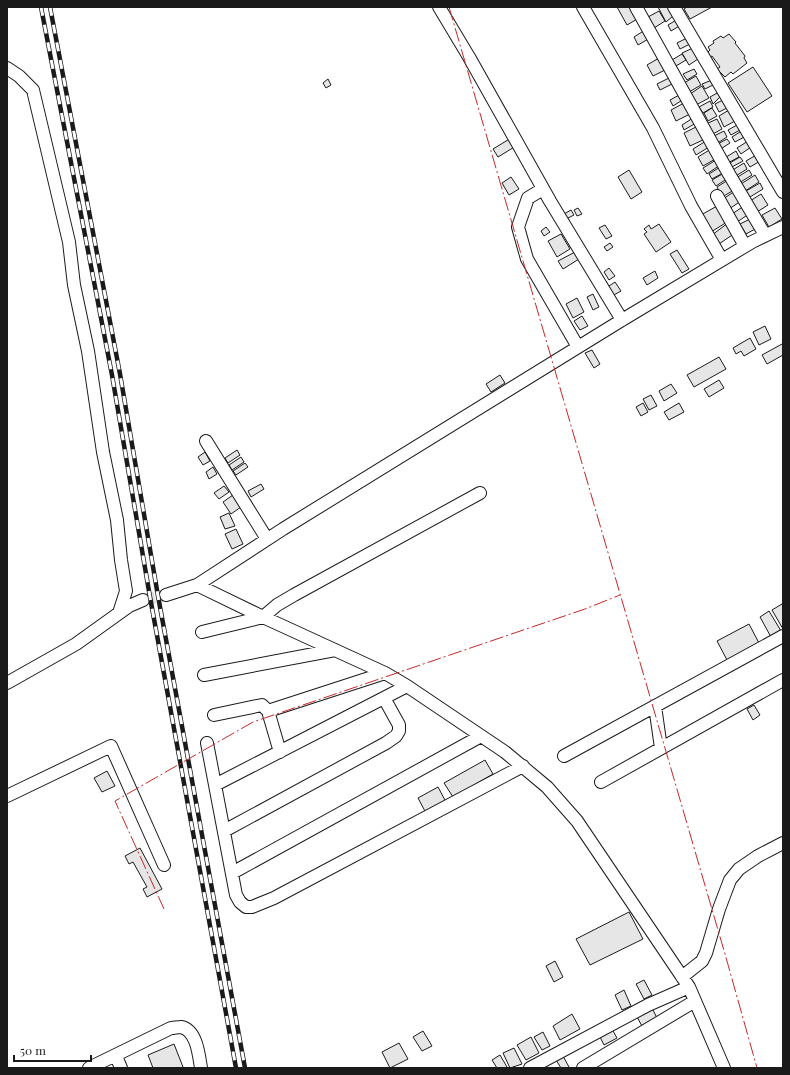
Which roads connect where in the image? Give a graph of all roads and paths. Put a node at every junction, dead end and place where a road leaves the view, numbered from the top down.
1 (439, 7) edge
2 (583, 7) edge
3 (636, 7) edge
4 (674, 7) edge
5 (7, 68) edge
6 (543, 189) junction
7 (783, 192) edge
8 (717, 196) dead end
9 (783, 227) edge
10 (765, 235) junction
11 (744, 246) junction
12 (722, 260) junction
13 (622, 320) junction
14 (578, 347) junction
15 (206, 441) dead end
16 (480, 493) dead end
17 (268, 539) junction
18 (197, 585) junction
19 (166, 595) tunnel mouth
20 (143, 600) tunnel mouth
21 (120, 613) junction
22 (263, 617) junction
23 (202, 632) dead end
24 (783, 636) edge
25 (335, 650) junction
26 (385, 673) junction
27 (204, 675) dead end
28 (783, 680) edge
29 (7, 683) edge
30 (407, 686) junction
31 (384, 698) junction
32 (655, 706) junction
33 (268, 710) junction
34 (214, 715) dead end
35 (481, 736) junction
36 (207, 743) dead end
37 (661, 748) junction
38 (280, 752) junction
39 (564, 756) dead end
40 (523, 766) junction
41 (601, 782) dead end
42 (215, 785) junction
43 (7, 796) edge
44 (224, 831) junction
45 (783, 843) edge
46 (164, 865) dead end
47 (232, 873) junction
48 (685, 974) junction
49 (689, 987) junction
50 (695, 1001) junction
51 (116, 1056) junction
52 (89, 1068) edge
53 (121, 1068) edge
54 (201, 1068) edge
55 (530, 1068) edge
56 (583, 1068) edge
57 (724, 1068) edge

1 - 6 street
2 - 12 street
3 - 10 street
4 - 7 street
5 - 21 street
6 - 13 street
6 - 14 street
8 - 11 street
9 - 10 street
10 - 11 street
11 - 12 street
12 - 13 street
13 - 14 street
14 - 17 street
15 - 17 street
16 - 22 street
17 - 18 street
18 - 19 street
18 - 22 street
20 - 21 street
21 - 29 street
22 - 23 street
22 - 25 street
24 - 32 street
25 - 26 street
25 - 27 street
26 - 30 street
26 - 33 street
28 - 37 street
30 - 31 street
30 - 35 street
31 - 38 street
31 - 44 street
32 - 37 street
32 - 39 street
33 - 34 street
33 - 38 street
35 - 40 street
35 - 47 street
36 - 42 street
37 - 41 street
38 - 42 street
40 - 47 street
40 - 48 street
42 - 44 street
43 - 46 street
44 - 47 street
45 - 48 street
48 - 49 street
49 - 50 street
49 - 55 street
50 - 56 street
50 - 57 street
51 - 52 street
51 - 53 street
51 - 54 street

